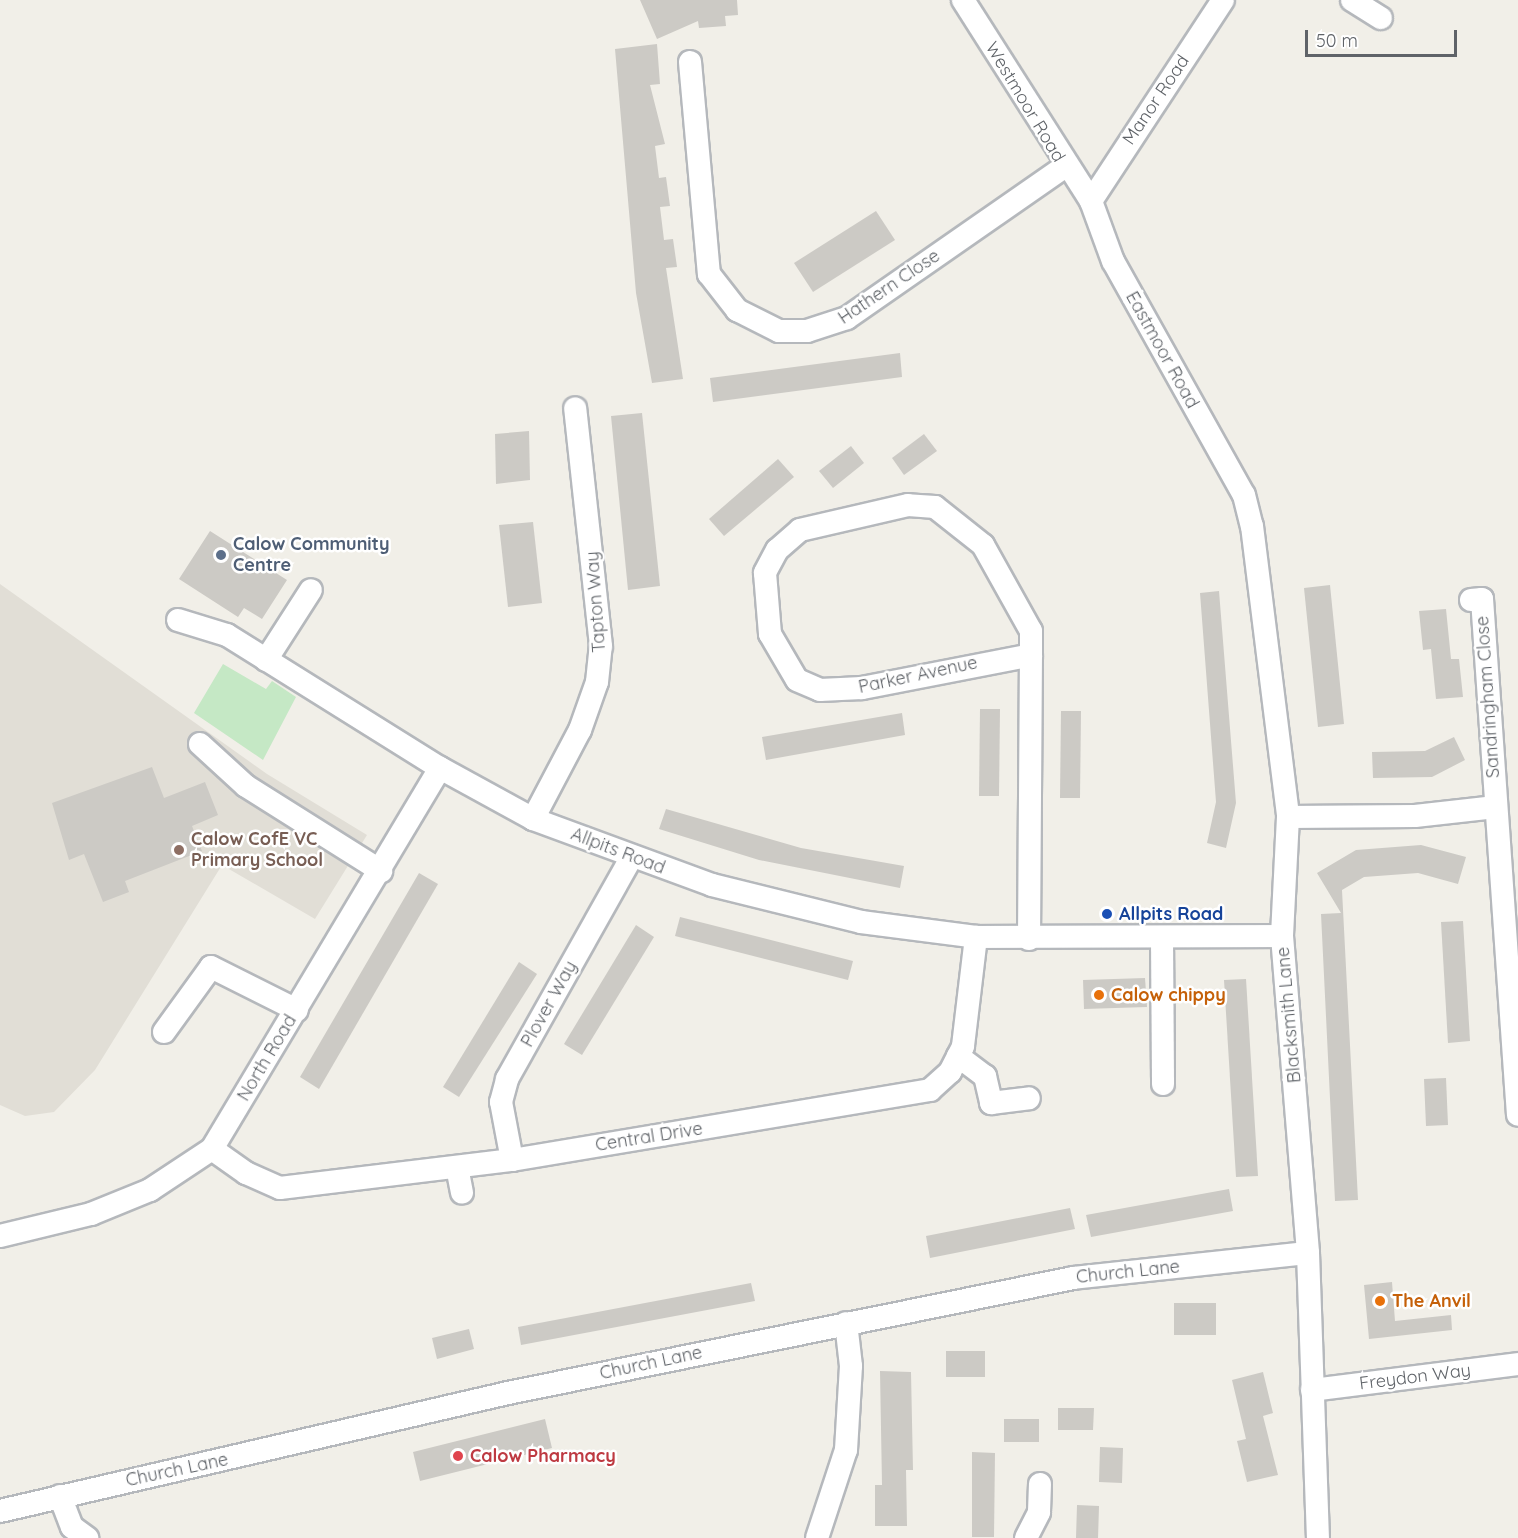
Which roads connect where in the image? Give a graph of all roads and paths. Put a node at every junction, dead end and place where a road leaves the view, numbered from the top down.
1 (963, 0) edge
2 (1223, 0) edge
3 (1352, 0) edge
4 (1381, 18) dead end
5 (690, 62) dead end
6 (1064, 167) junction
7 (1091, 201) junction
8 (575, 408) dead end
9 (1244, 495) joint
10 (311, 590) dead end
11 (1471, 600) dead end
12 (178, 621) dead end
13 (1031, 655) junction
14 (272, 664) junction
15 (200, 744) dead end
16 (440, 768) junction
17 (1495, 807) junction
18 (1288, 817) junction
19 (533, 819) junction
20 (631, 858) junction
21 (381, 871) junction
22 (1282, 936) junction
23 (976, 937) junction
24 (1162, 938) junction
25 (1029, 939) junction
26 (1511, 955) edge
27 (297, 1010) junction
28 (165, 1032) dead end
29 (958, 1056) junction
30 (1163, 1084) dead end
31 (1029, 1098) dead end
32 (1513, 1116) edge
33 (212, 1149) junction
34 (512, 1160) junction
35 (457, 1167) junction
36 (462, 1193) dead end
37 (0, 1236) edge
38 (1308, 1253) junction
39 (846, 1323) junction
40 (1518, 1364) edge
41 (1312, 1390) junction
42 (1038, 1484) dead end
43 (60, 1496) junction
44 (0, 1511) edge
45 (87, 1538) edge
46 (817, 1538) edge
47 (1026, 1538) edge
48 (1318, 1538) edge

1 - 6 street, Westmoor Road
2 - 7 street, Manor Road
3 - 4 street
5 - 6 street, Hathern Close
6 - 7 street, Westmoor Road
7 - 9 street, Eastmoor Road
8 - 19 street, Tapton Way
9 - 18 street, Blacksmith Lane
10 - 14 street
11 - 17 street, Sandringham Close
12 - 14 street, Allpits Road
13 - 13 street, Parker Avenue
13 - 25 street, Parker Avenue
14 - 16 street, Allpits Road
15 - 21 street
16 - 19 street, Allpits Road
16 - 21 street, North Road
17 - 18 street
17 - 26 street
18 - 22 street, Blacksmith Lane
19 - 20 street, Allpits Road
20 - 23 street, Allpits Road
20 - 34 street, Plover Way
21 - 27 street, North Road
22 - 24 street, Allpits Road
22 - 38 street, Blacksmith Lane
23 - 25 street, Allpits Road
23 - 29 street
24 - 25 street, Allpits Road
24 - 30 street
26 - 32 street
27 - 28 street
27 - 33 street, North Road
29 - 31 street
29 - 34 street, Central Drive
33 - 35 street, Central Drive
33 - 37 street, North Road
34 - 35 street, Central Drive
35 - 36 street
38 - 39 street, Church Lane
38 - 41 street, Blacksmith Lane
39 - 43 street, Church Lane
39 - 46 street
40 - 41 street, Freydon Way
41 - 48 street, Blacksmith Lane
42 - 47 street
43 - 44 street, Church Lane
43 - 45 street

